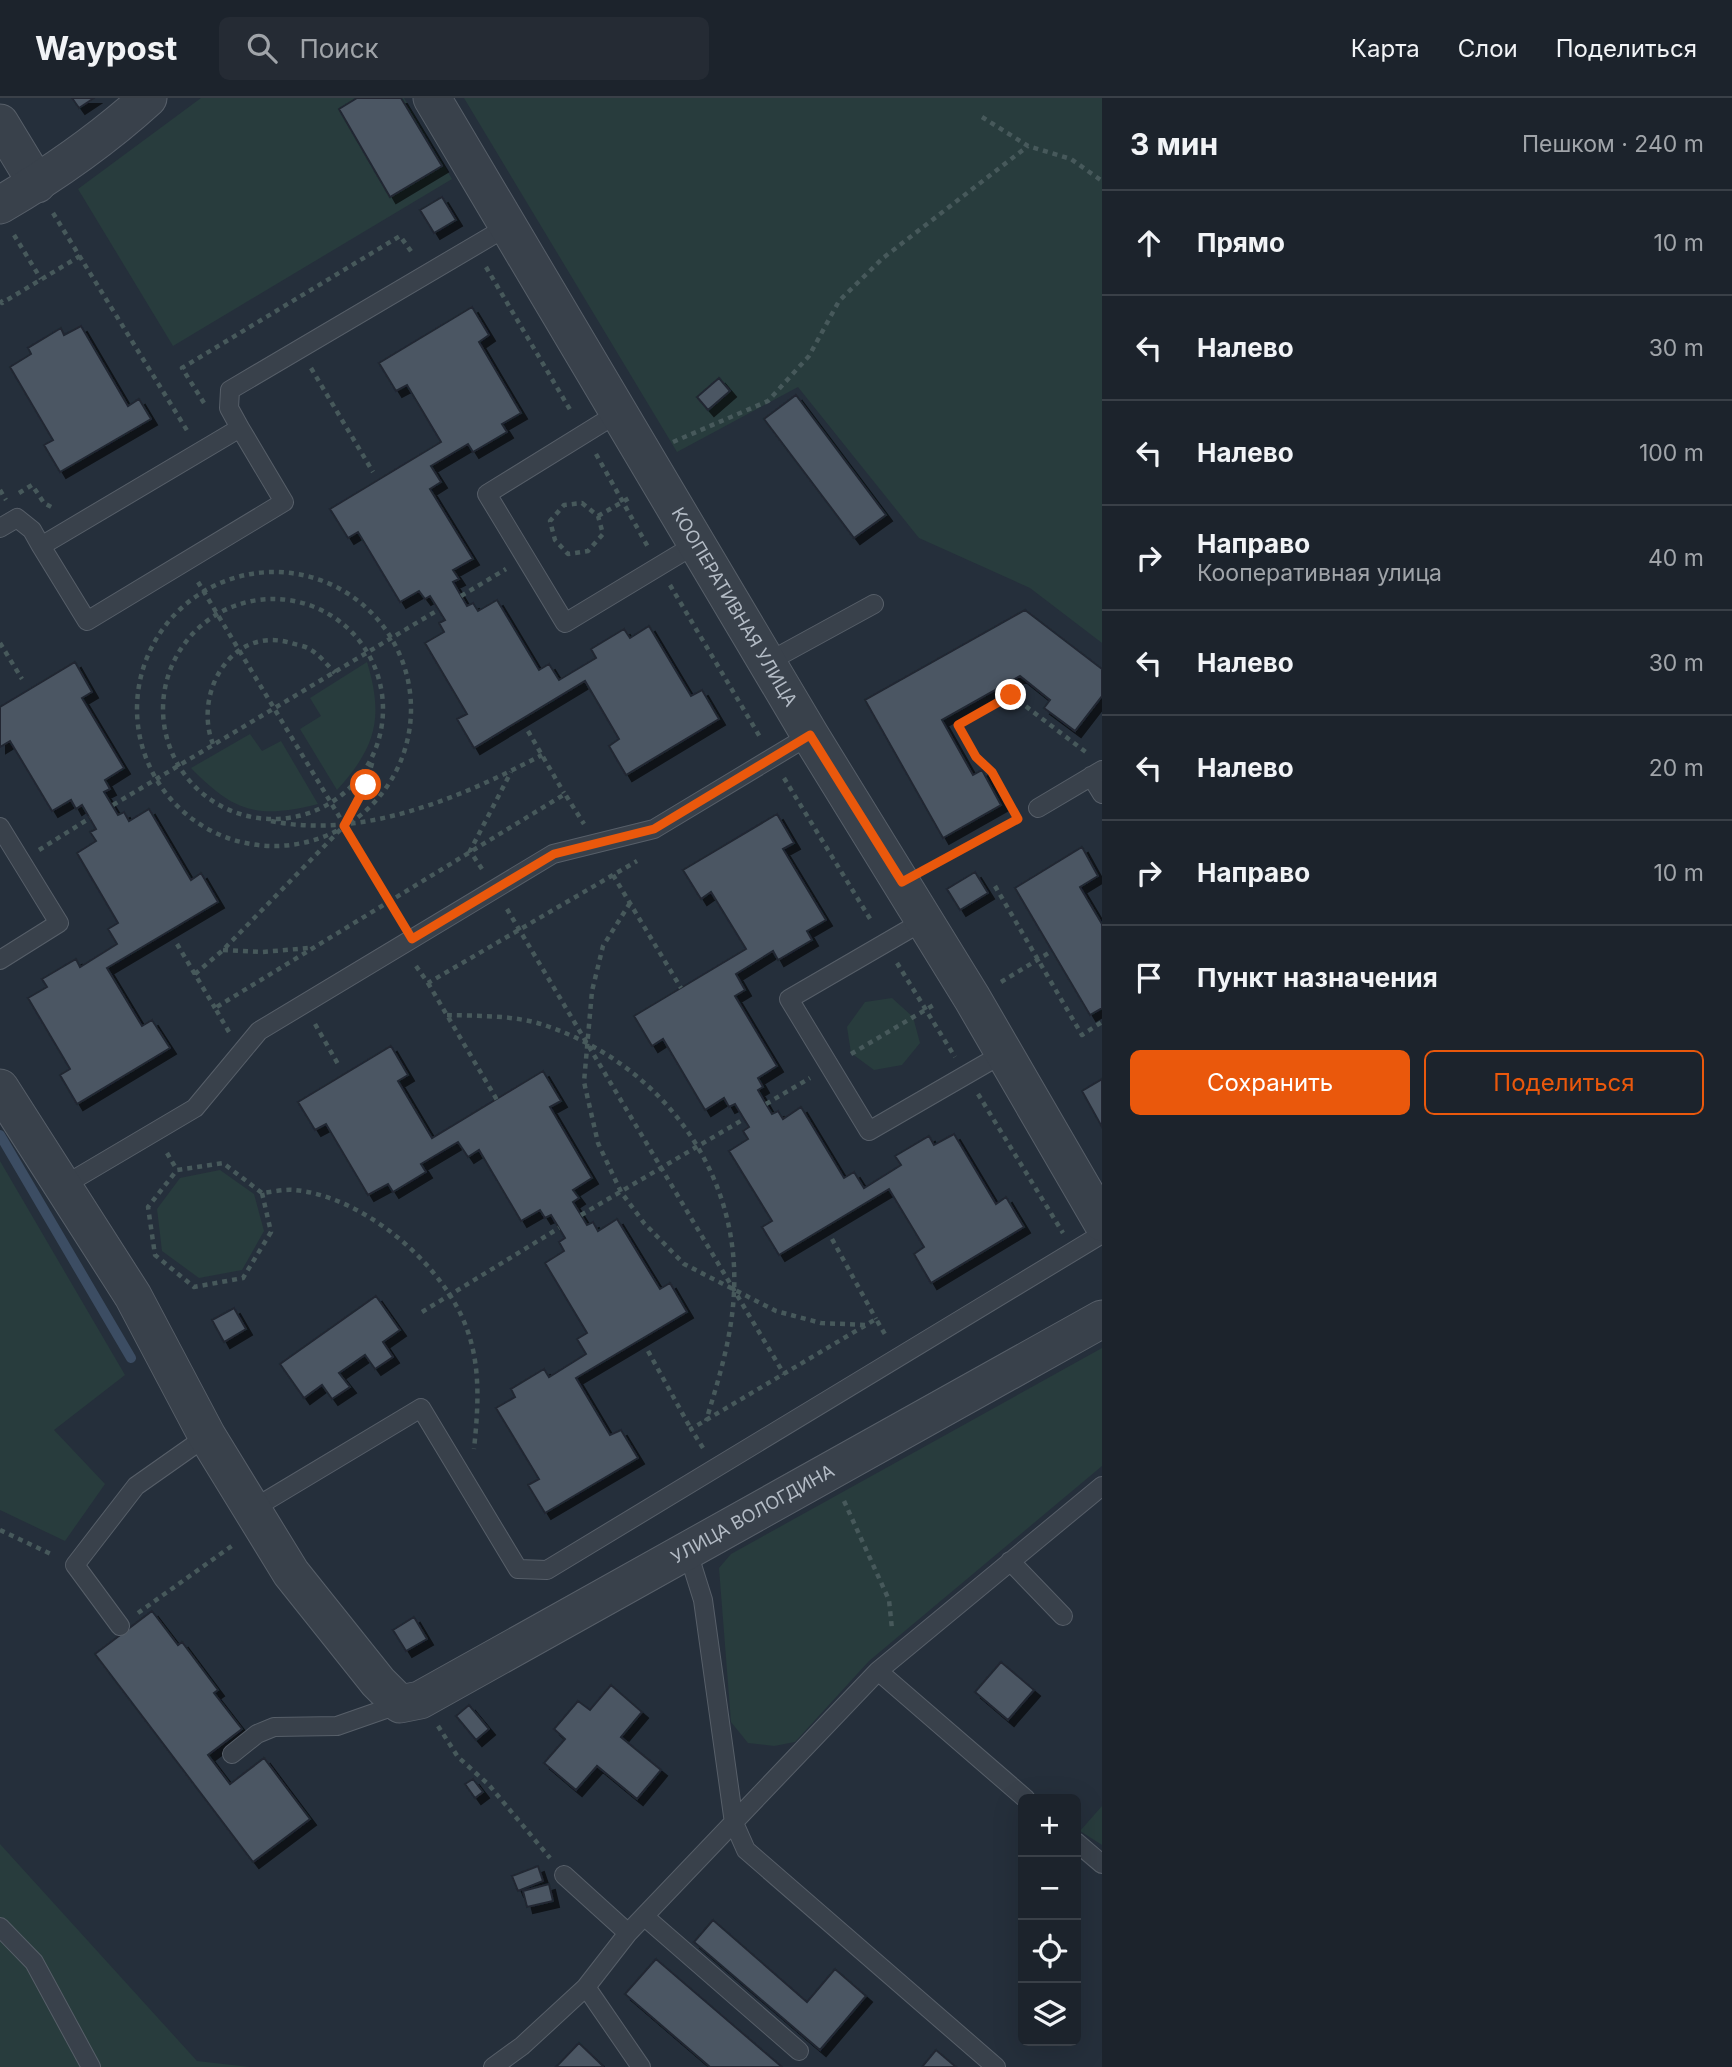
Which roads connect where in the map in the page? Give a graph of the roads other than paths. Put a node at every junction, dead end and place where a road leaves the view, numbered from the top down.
1 (148, 98) edge
2 (432, 98) edge
3 (0, 123) edge
4 (39, 200) junction
5 (11, 225) edge
6 (510, 225) junction
7 (618, 413) junction
8 (240, 428) junction
9 (0, 528) edge
10 (696, 544) junction
11 (41, 546) junction
12 (874, 604) dead end
13 (768, 662) junction
14 (810, 735) junction
15 (1095, 768) edge
16 (1102, 794) edge
17 (1038, 808) road end
18 (0, 827) edge
19 (925, 920) junction
20 (0, 960) edge
21 (1004, 1053) junction
22 (0, 1088) edge
23 (63, 1186) junction
24 (1102, 1222) edge
25 (1102, 1234) edge
26 (1102, 1319) edge
27 (207, 1436) junction
28 (1102, 1486) edge
29 (256, 1517) junction
30 (687, 1549) junction
31 (1010, 1561) junction
32 (1063, 1616) dead end
33 (120, 1626) road end
34 (878, 1671) junction
35 (410, 1702) junction
36 (232, 1754) dead end
37 (1020, 1794) edge
38 (734, 1823) junction
39 (1081, 1846) edge
40 (1102, 1864) edge
41 (564, 1875) road end
42 (645, 1917) junction
43 (0, 1927) edge
44 (628, 1933) junction
45 (586, 1987) junction
46 (799, 2052) dead end
47 (91, 2067) edge
48 (494, 2067) edge
49 (641, 2067) edge
50 (996, 2067) edge

1 - 4 street
2 - 6 street, КООПЕРАТИВНАЯ УЛИЦА
3 - 4 street
4 - 5 street
6 - 7 street, КООПЕРАТИВНАЯ УЛИЦА
6 - 8 lane
7 - 10 street, КООПЕРАТИВНАЯ УЛИЦА
7 - 10 lane
8 - 11 lane
8 - 11 lane
9 - 11 lane
10 - 13 street, КООПЕРАТИВНАЯ УЛИЦА
12 - 13 lane
13 - 14 street, КООПЕРАТИВНАЯ УЛИЦА
14 - 19 street, КООПЕРАТИВНАЯ УЛИЦА
14 - 23 lane
15 - 16 lane
15 - 17 lane
18 - 20 lane
19 - 21 street, КООПЕРАТИВНАЯ УЛИЦА
19 - 21 lane
21 - 24 street, КООПЕРАТИВНАЯ УЛИЦА
22 - 23 street
23 - 27 street
25 - 29 lane
26 - 30 street, УЛИЦА ВОЛОГДИНА
27 - 29 street
27 - 33 lane
28 - 31 lane
29 - 35 street
30 - 35 street, УЛИЦА ВОЛОГДИНА
30 - 38 lane
31 - 32 lane
31 - 34 lane
34 - 37 lane
34 - 38 lane
35 - 36 lane
38 - 42 lane
38 - 50 lane
39 - 40 lane
41 - 44 lane
42 - 44 lane
42 - 46 lane
43 - 47 lane
44 - 45 lane
45 - 48 lane
45 - 49 lane

